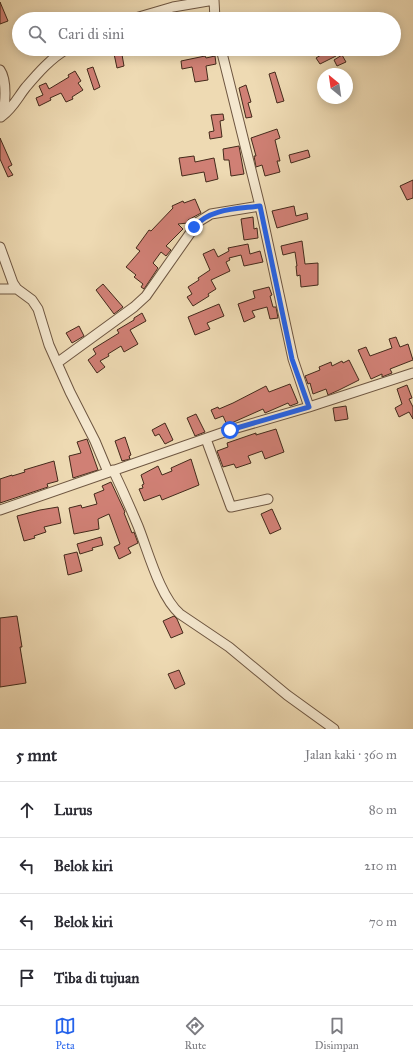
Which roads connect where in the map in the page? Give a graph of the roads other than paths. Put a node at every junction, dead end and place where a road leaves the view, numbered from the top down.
1 (214, 0) edge
2 (156, 12) edge
3 (215, 12) edge
4 (56, 56) edge
5 (223, 56) edge
6 (0, 70) edge
7 (1, 118) edge
8 (260, 206) junction
9 (0, 247) edge
10 (0, 289) edge
11 (17, 289) junction
12 (57, 363) junction
13 (413, 373) edge
14 (309, 407) junction
15 (206, 439) junction
16 (111, 471) junction
17 (268, 499) dead end
18 (0, 510) edge
19 (334, 729) edge

1 - 2 street
1 - 3 street
4 - 7 street
5 - 8 street
6 - 7 street
8 - 12 street
8 - 14 street
9 - 11 street
10 - 11 street
11 - 12 street
12 - 16 street
13 - 14 street
14 - 15 street
15 - 16 street
15 - 17 street
16 - 18 street
16 - 19 street

